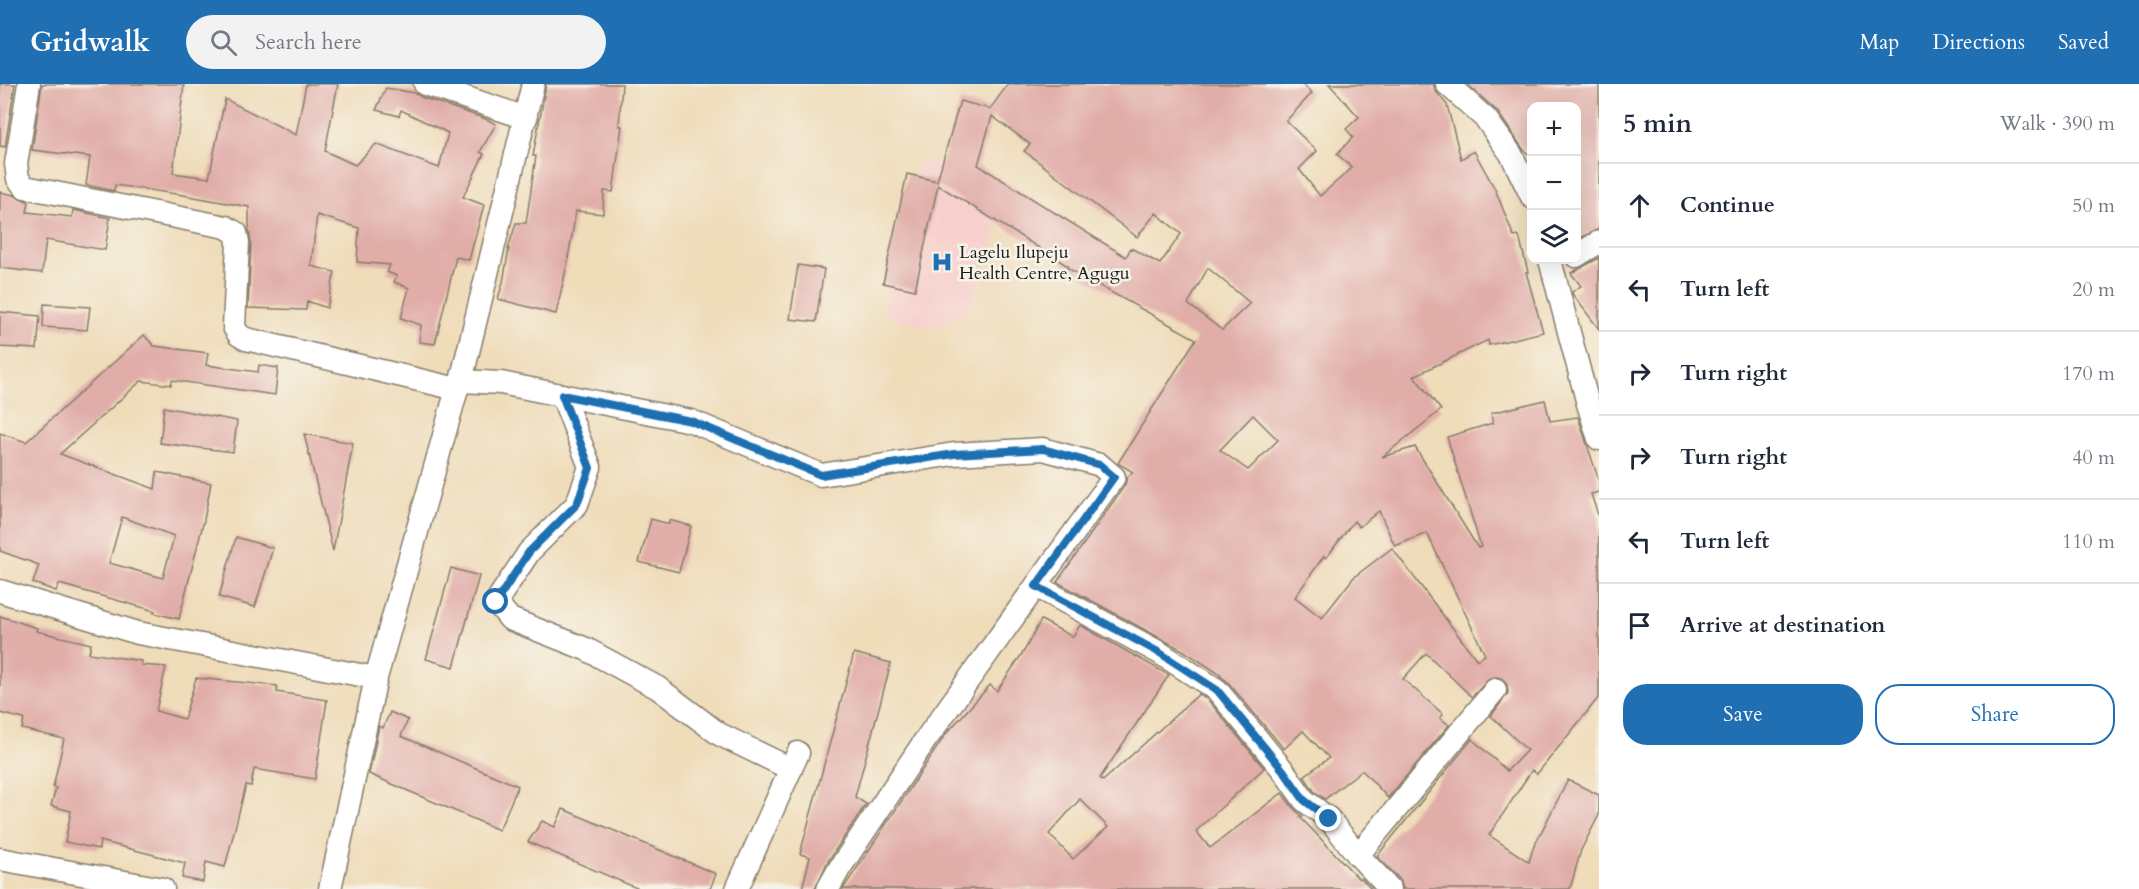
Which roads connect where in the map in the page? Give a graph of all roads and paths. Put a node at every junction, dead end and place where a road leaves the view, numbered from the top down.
1 (29, 84) edge
2 (425, 84) edge
3 (533, 84) edge
4 (1447, 84) edge
5 (526, 118) junction
6 (1527, 187) edge
7 (1599, 242) edge
8 (1581, 253) edge
9 (1558, 264) edge
10 (459, 385) junction
11 (562, 395) junction
12 (1599, 440) edge
13 (1036, 586) junction
14 (0, 591) edge
15 (376, 678) junction
16 (1495, 690) dead end
17 (1358, 855) junction
18 (0, 859) edge
19 (123, 886) edge
20 (163, 889) edge
21 (330, 889) edge
22 (737, 889) edge
23 (828, 889) edge
24 (1390, 889) edge

1 - 10 street
2 - 5 street
3 - 5 street
4 - 6 street
5 - 10 street
7 - 8 street
9 - 12 street
10 - 11 street
10 - 15 street
11 - 13 street
11 - 22 street
13 - 17 street
13 - 23 street
14 - 15 street
15 - 21 street
16 - 17 street
17 - 24 street
18 - 19 street
19 - 20 street

